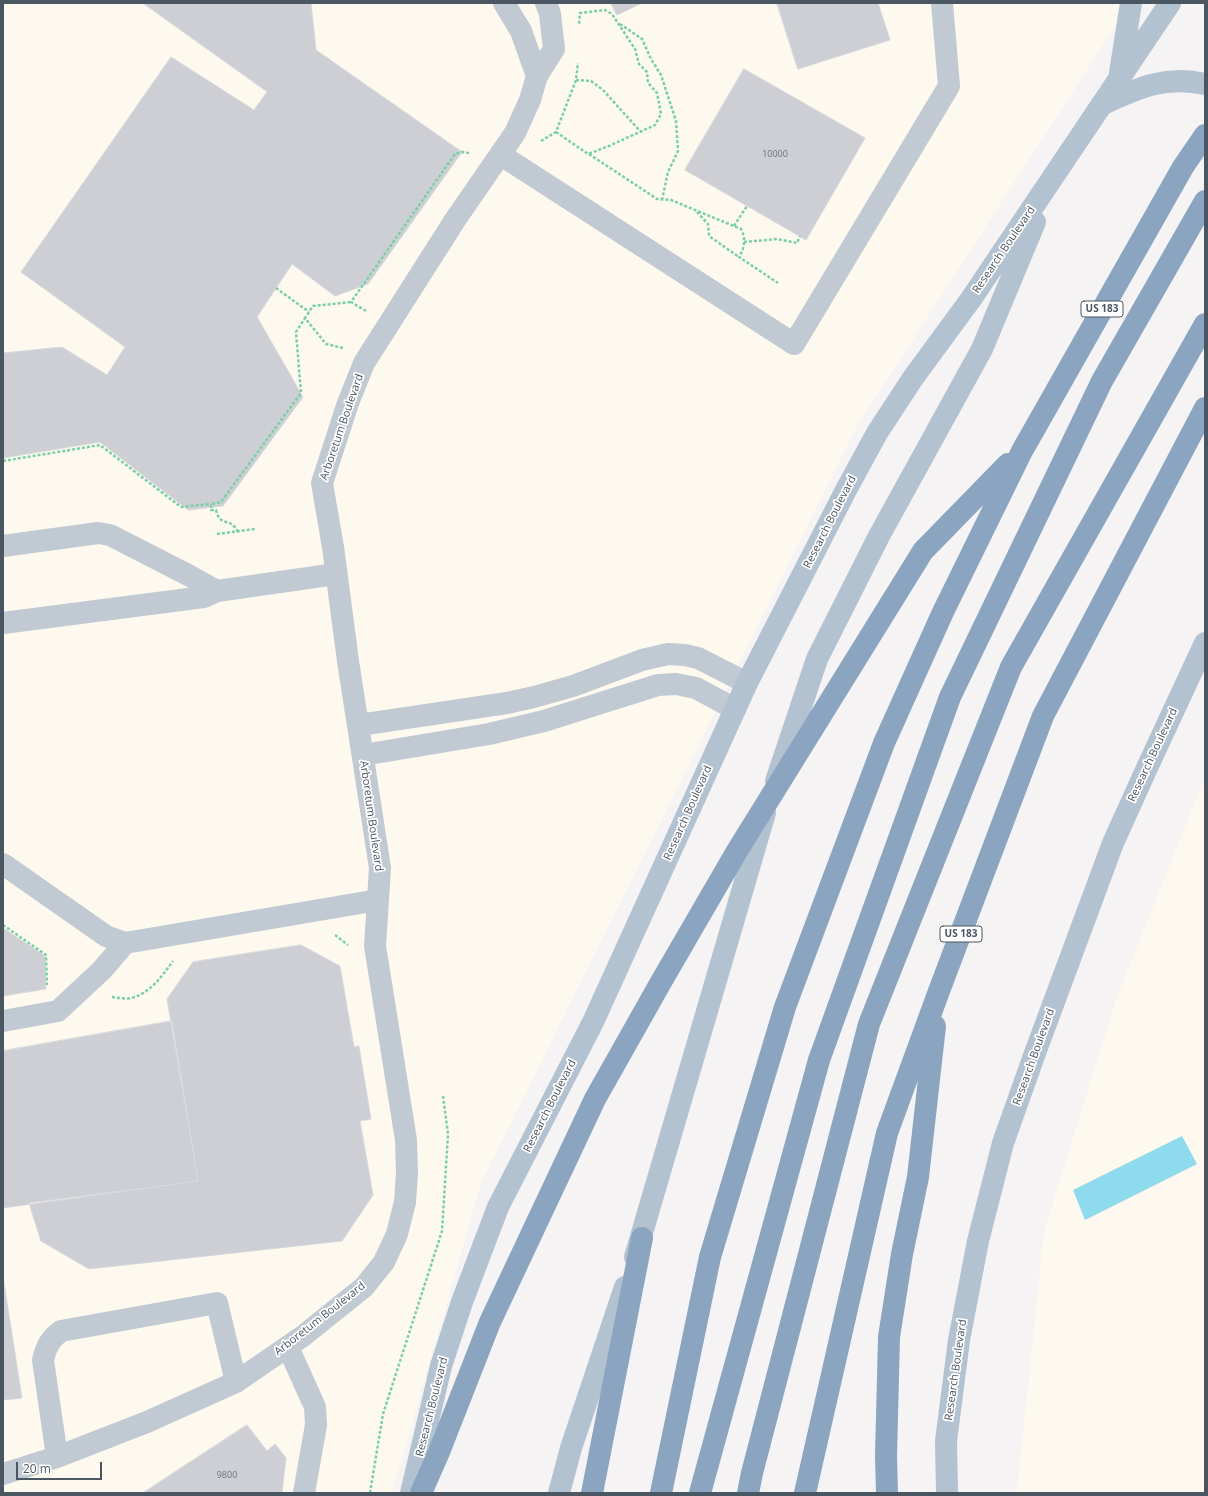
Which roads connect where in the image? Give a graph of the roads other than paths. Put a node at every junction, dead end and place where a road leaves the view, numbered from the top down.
1 (504, 3) edge
2 (546, 3) edge
3 (942, 3) edge
4 (1131, 3) edge
5 (1170, 3) edge
6 (537, 76) junction
7 (1119, 80) junction
8 (1205, 84) edge
9 (1103, 104) junction
10 (1205, 135) edge
11 (501, 155) junction
12 (1054, 176) junction
13 (1205, 201) edge
14 (1205, 324) edge
15 (1205, 408) edge
16 (1022, 451) junction
17 (3, 546) edge
18 (336, 574) junction
19 (217, 591) junction
20 (3, 623) edge
21 (1205, 643) edge
22 (748, 683) junction
23 (735, 709) junction
24 (359, 725) junction
25 (363, 755) junction
26 (3, 864) edge
27 (378, 900) junction
28 (125, 943) junction
29 (939, 991) junction
30 (3, 1021) edge
31 (642, 1238) junction
32 (288, 1347) junction
33 (236, 1382) junction
34 (57, 1457) junction
35 (3, 1474) edge
36 (304, 1493) edge
37 (411, 1493) edge
38 (421, 1493) edge
39 (559, 1493) edge
40 (592, 1493) edge
41 (661, 1493) edge
42 (700, 1493) edge
43 (748, 1493) edge
44 (805, 1493) edge
45 (887, 1493) edge
46 (947, 1493) edge

1 - 6 street
2 - 6 street, Arboretum Boulevard
3 - 11 street
4 - 7 main road
5 - 7 main road, Research Boulevard
6 - 11 street, Arboretum Boulevard
7 - 9 main road, Research Boulevard
8 - 9 main road
9 - 12 main road, Research Boulevard
10 - 16 highway, US 183
11 - 18 street, Arboretum Boulevard
12 - 22 main road, Research Boulevard
12 - 31 main road, Research Boulevard
13 - 42 highway
14 - 43 highway
15 - 29 highway, US 183
16 - 38 highway
16 - 41 highway, US 183
17 - 19 street
18 - 19 street
18 - 24 street, Arboretum Boulevard
19 - 20 street
21 - 46 main road, Research Boulevard
22 - 23 main road, Research Boulevard
22 - 24 street
23 - 25 street
23 - 37 main road, Research Boulevard
24 - 25 street, Arboretum Boulevard
25 - 27 street, Arboretum Boulevard
26 - 28 street
27 - 28 street
27 - 32 street, Arboretum Boulevard
28 - 30 street
29 - 44 highway, US 183
29 - 45 highway
31 - 39 main road, Research Boulevard
31 - 40 highway
32 - 33 street, Arboretum Boulevard
32 - 36 street
33 - 34 street, Arboretum Boulevard
33 - 34 street
34 - 35 street, Arboretum Boulevard

